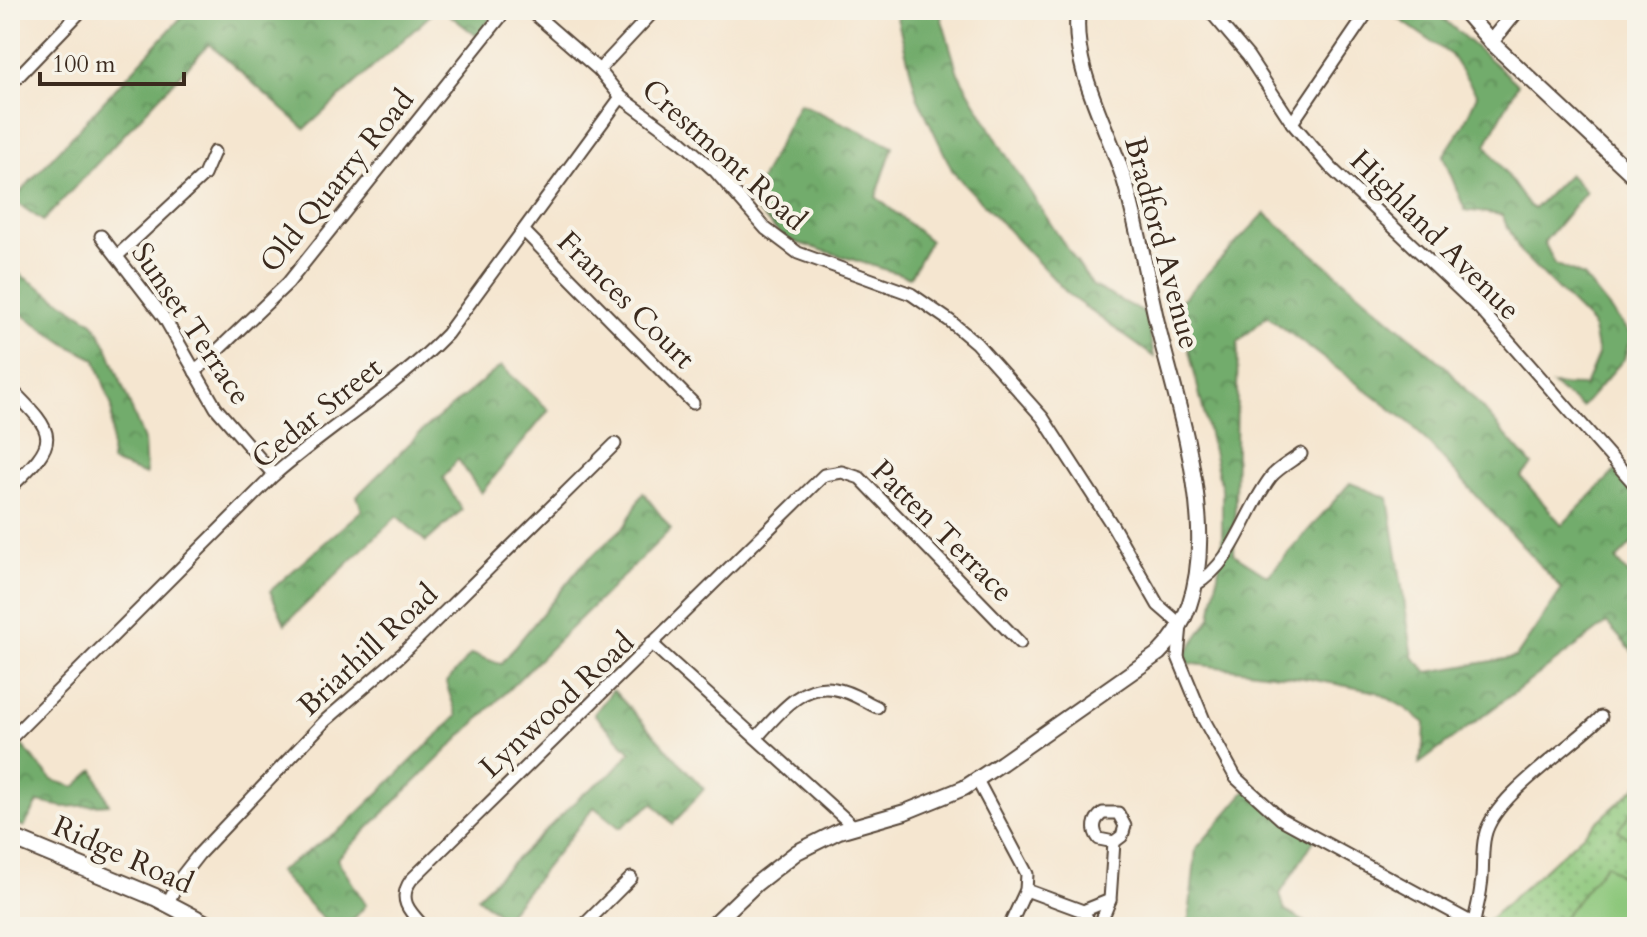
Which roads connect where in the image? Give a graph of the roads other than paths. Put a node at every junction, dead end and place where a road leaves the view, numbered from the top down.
1 (82, 10) edge
2 (506, 10) edge
3 (530, 10) edge
4 (655, 10) edge
5 (1209, 10) edge
6 (1369, 10) edge
7 (1463, 10) edge
8 (1517, 10) edge
9 (1077, 11) edge
10 (1491, 42) junction
11 (599, 70) junction
12 (10, 85) edge
13 (621, 97) junction
14 (1292, 123) junction
15 (214, 152) dead end
16 (1637, 179) edge
17 (524, 231) junction
18 (101, 236) dead end
19 (117, 256) junction
20 (195, 372) junction
21 (10, 388) edge
22 (693, 403) dead end
23 (615, 444) dead end
24 (1301, 454) dead end
25 (274, 475) junction
26 (1637, 487) edge
27 (10, 488) edge
28 (1195, 585) junction
29 (1181, 625) junction
30 (651, 643) junction
31 (1020, 643) dead end
32 (877, 707) dead end
33 (1601, 717) dead end
34 (756, 738) junction
35 (10, 739) edge
36 (977, 780) junction
37 (853, 826) junction
38 (10, 837) edge
39 (1114, 842) dead end
40 (631, 878) dead end
41 (1026, 890) junction
42 (1110, 900) junction
43 (167, 904) junction
44 (1083, 911) junction
45 (188, 914) junction
46 (1477, 925) edge
47 (175, 927) edge
48 (212, 927) edge
49 (424, 927) edge
50 (582, 927) edge
51 (711, 927) edge
52 (1009, 927) edge
53 (1092, 927) edge
54 (1099, 927) edge

1 - 12 street
2 - 20 street, Old Quarry Road
3 - 11 street, Crestmont Road
4 - 11 street
5 - 14 street, Highland Avenue
6 - 14 street
7 - 10 street
8 - 10 street
9 - 28 street, Bradford Avenue
10 - 16 street
11 - 13 street, Crestmont Road
13 - 17 street, Cedar Street
13 - 29 street, Crestmont Road
14 - 26 street, Highland Avenue
15 - 19 street
17 - 22 street, Frances Court
17 - 25 street, Cedar Street
18 - 19 street, Sunset Terrace
19 - 20 street, Sunset Terrace
20 - 25 street, Sunset Terrace
21 - 27 street
23 - 43 street, Briarhill Road
24 - 28 street
25 - 35 street, Cedar Street
28 - 29 street, Bradford Avenue
29 - 36 street
29 - 46 street
30 - 31 street, Patten Terrace
30 - 34 street, Lynwood Road
30 - 49 street, Lynwood Road
32 - 34 street
33 - 46 street
34 - 37 street, Lynwood Road
36 - 37 street
36 - 41 street
37 - 51 street
38 - 43 main road, Ridge Road
39 - 42 street
40 - 50 street
41 - 44 street
41 - 52 street
42 - 44 street
42 - 54 street
43 - 45 main road, Ridge Road
44 - 53 street
45 - 47 street
45 - 48 main road, Ridge Road

